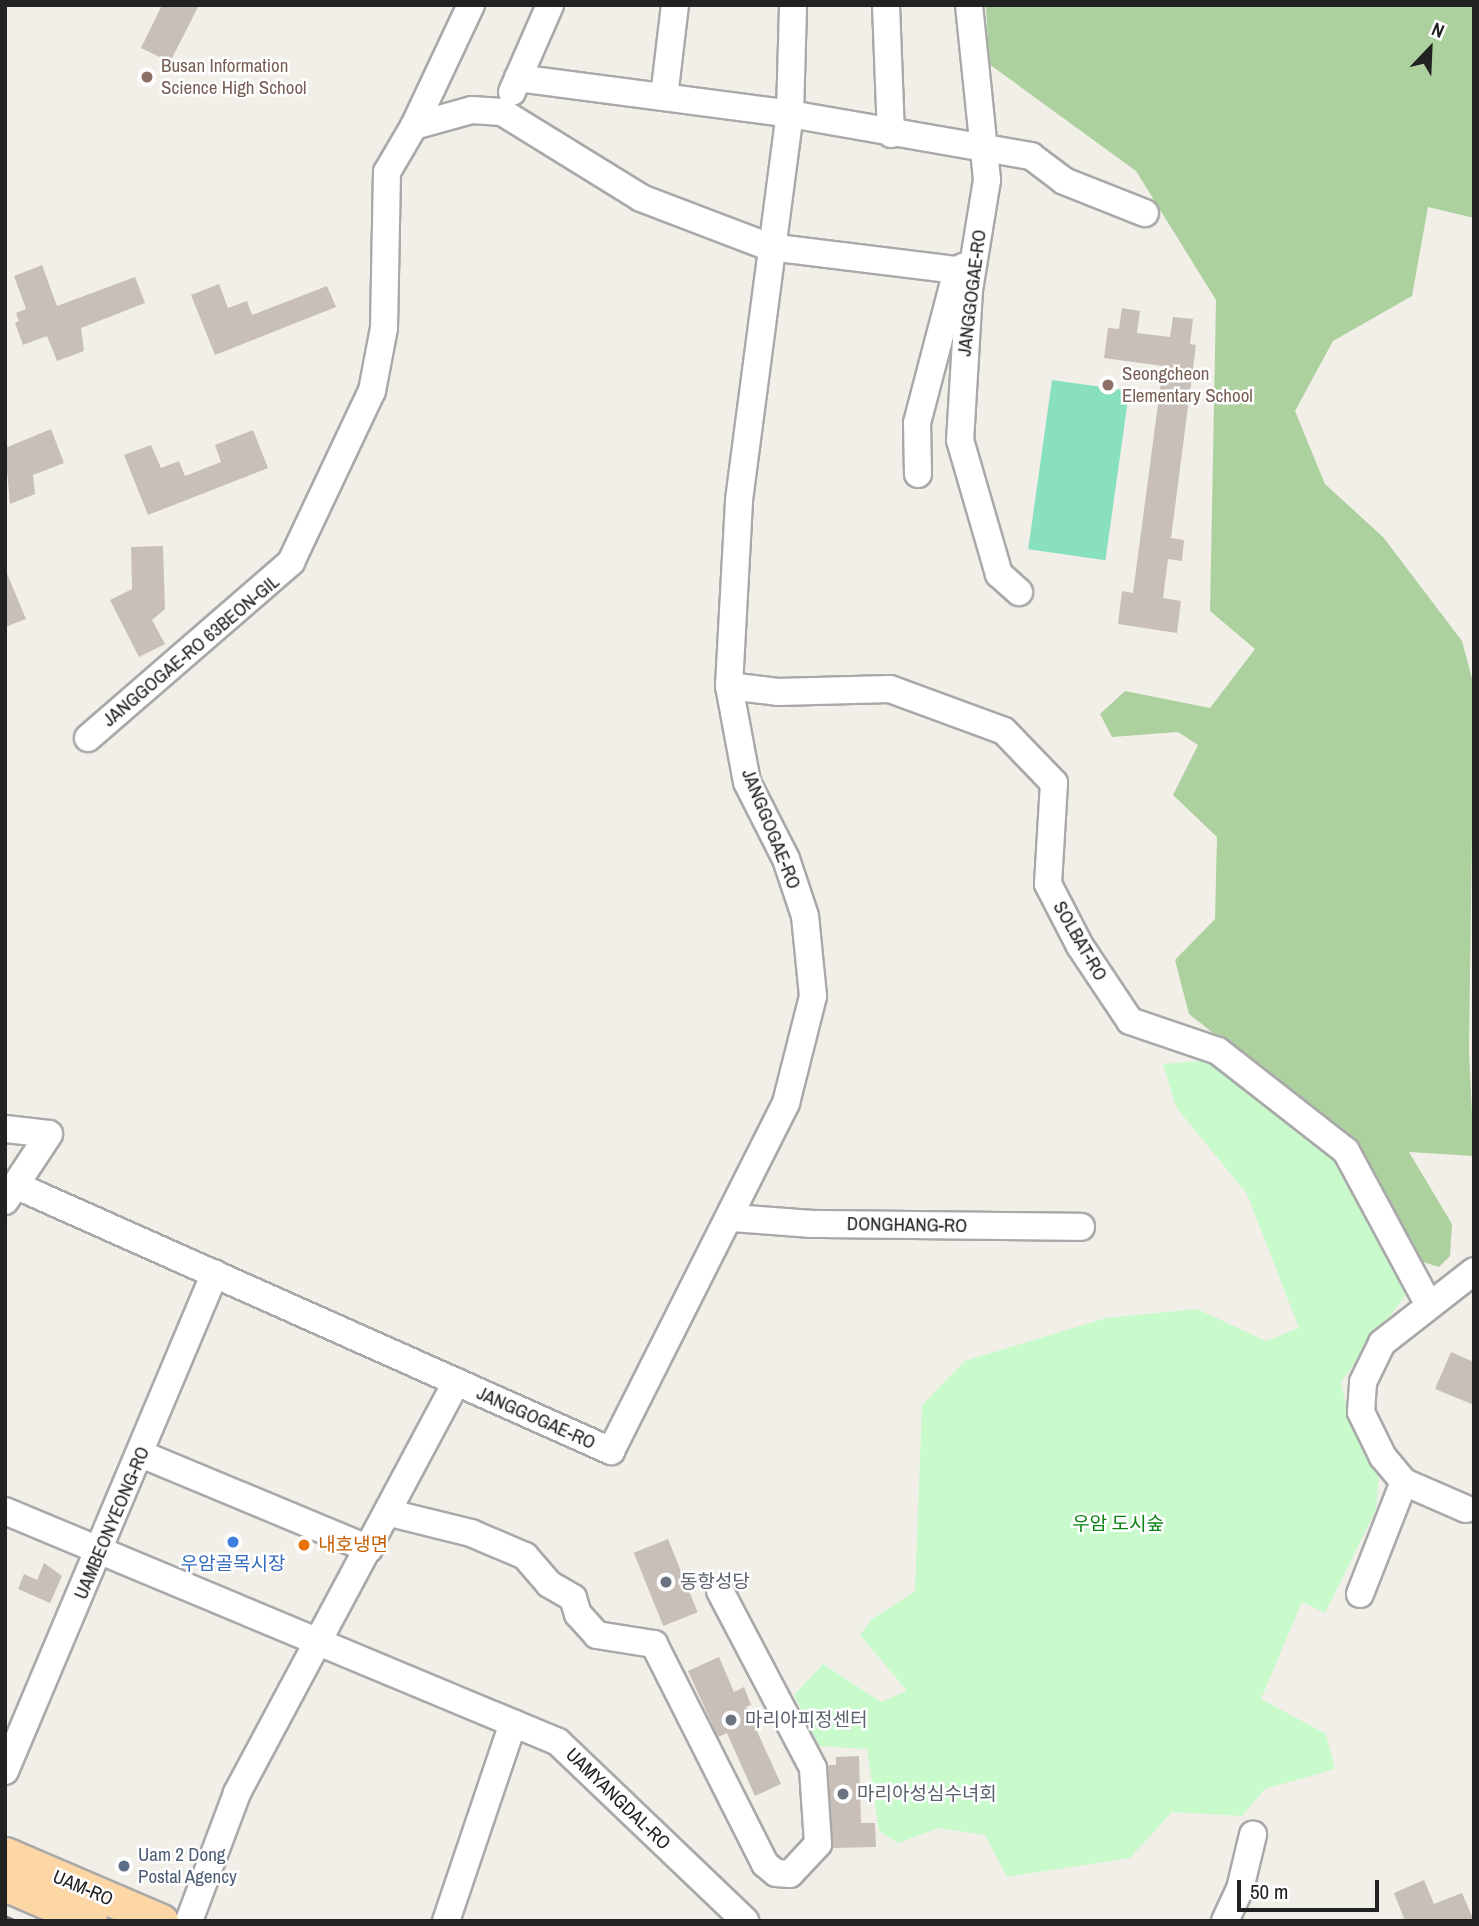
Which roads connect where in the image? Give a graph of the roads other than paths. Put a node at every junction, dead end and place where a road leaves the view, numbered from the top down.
1 (550, 5) edge
2 (676, 5) edge
3 (793, 5) edge
4 (886, 5) edge
5 (969, 5) edge
6 (466, 16) edge
7 (518, 78) junction
8 (664, 97) junction
9 (502, 112) junction
10 (790, 114) junction
11 (414, 126) junction
12 (891, 134) junction
13 (983, 148) junction
14 (1145, 213) dead end
15 (769, 247) junction
16 (965, 265) junction
17 (918, 474) dead end
18 (1019, 592) dead end
19 (729, 687) junction
20 (88, 738) dead end
21 (5, 1129) edge
22 (10, 1193) edge
23 (733, 1217) junction
24 (1081, 1227) dead end
25 (1474, 1271) edge
26 (215, 1273) junction
27 (1428, 1303) junction
28 (456, 1382) junction
29 (142, 1454) junction
30 (1404, 1482) junction
31 (1466, 1509) dead end
32 (5, 1511) edge
33 (390, 1513) junction
34 (369, 1549) junction
35 (100, 1551) junction
36 (720, 1591) dead end
37 (1360, 1594) dead end
38 (317, 1642) junction
39 (513, 1723) junction
40 (5, 1771) edge
41 (1254, 1835) dead end
42 (5, 1854) edge
43 (5, 1884) edge
44 (90, 1921) edge
45 (162, 1921) edge
46 (189, 1921) edge
47 (446, 1921) edge
48 (745, 1921) edge
49 (1225, 1921) edge

1 - 7 street
2 - 8 street
3 - 10 street, JANGGOGAE-RO
4 - 12 street
5 - 13 street, JANGGOGAE-RO
6 - 11 street, JANGGOGAE-RO 63BEON-GIL
7 - 8 street
7 - 9 street
8 - 10 street
9 - 11 street
9 - 15 street
10 - 12 street
10 - 15 street, JANGGOGAE-RO
11 - 20 street, JANGGOGAE-RO 63BEON-GIL
12 - 13 street
13 - 14 street
13 - 16 street, JANGGOGAE-RO
15 - 16 street, JANGGOGAE-RO
15 - 19 street, JANGGOGAE-RO
16 - 17 street
16 - 18 street, JANGGOGAE-RO
19 - 23 street, JANGGOGAE-RO
19 - 27 street, SOLBAT-RO
21 - 22 street
22 - 26 street, JANGGOGAE-RO
23 - 24 street, DONGHANG-RO
23 - 28 street, JANGGOGAE-RO
25 - 27 street
26 - 28 street, JANGGOGAE-RO
26 - 29 street, UAMBEONYEONG-RO
27 - 30 street
28 - 33 street, JANGGOGAE-RO
29 - 34 street
29 - 35 street, UAMBEONYEONG-RO
30 - 31 street
30 - 37 street
32 - 35 street, UAMYANGDAL-RO
33 - 34 street, JANGGOGAE-RO
33 - 36 street
34 - 38 street, JANGGOGAE-RO
35 - 38 street, UAMYANGDAL-RO
35 - 40 street, UAMBEONYEONG-RO
38 - 39 street, UAMYANGDAL-RO
38 - 46 street, JANGGOGAE-RO
39 - 47 street
39 - 48 street, UAMYANGDAL-RO
41 - 49 street
42 - 45 main road, UAM-RO
43 - 44 main road, UAM-RO

